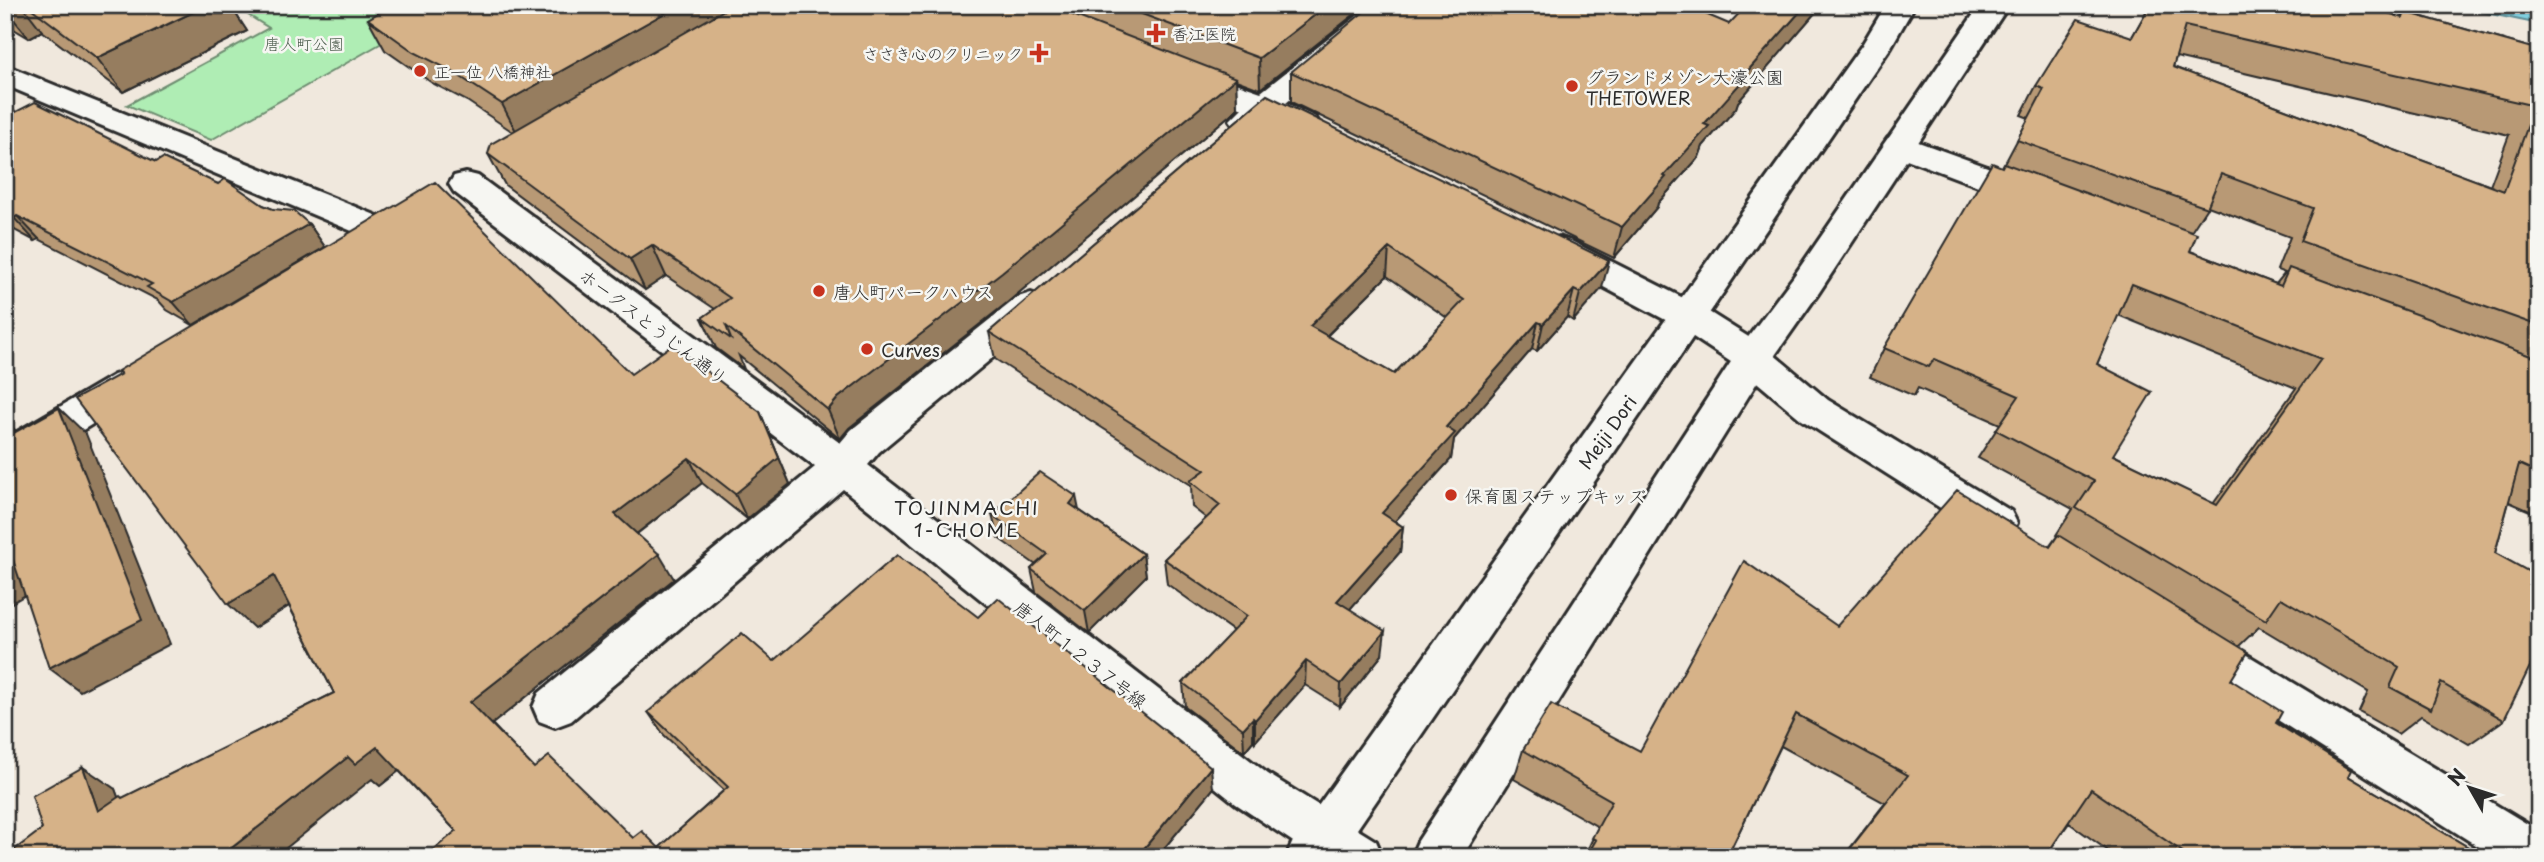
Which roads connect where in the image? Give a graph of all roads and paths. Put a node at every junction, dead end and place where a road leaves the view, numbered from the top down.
1 (1389, 5) edge
2 (1901, 5) edge
3 (1995, 5) edge
4 (1161, 65) edge
5 (5, 74) edge
6 (1264, 105) junction
7 (1225, 138) edge
8 (1337, 140) edge
9 (1899, 145) junction
10 (466, 184) dead end
11 (2063, 206) edge
12 (1532, 236) edge
13 (347, 252) edge
14 (1050, 289) edge
15 (1688, 316) junction
16 (1754, 358) junction
17 (158, 366) edge
18 (5, 458) edge
19 (843, 467) junction
20 (2028, 542) edge
21 (2158, 622) edge
22 (555, 707) dead end
23 (1331, 849) edge
24 (1436, 857) edge
25 (2538, 857) edge

1 - 6 street
2 - 15 street, Meiji Dori
3 - 9 street
4 - 6 street
5 - 13 street
6 - 7 street
6 - 8 street
9 - 11 street
9 - 16 street
10 - 19 street, ホークスとうじん通り
12 - 15 street
14 - 19 street
15 - 16 street
15 - 23 street, Meiji Dori
16 - 20 street
16 - 24 street
17 - 18 street
19 - 22 street
19 - 23 street, 唐人町１２３７号線
21 - 25 street

